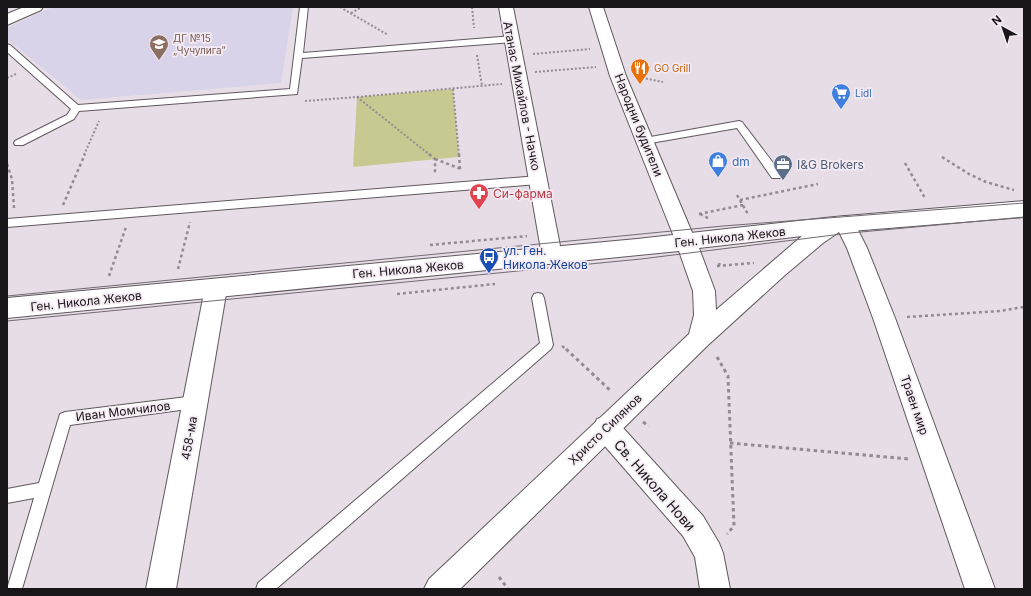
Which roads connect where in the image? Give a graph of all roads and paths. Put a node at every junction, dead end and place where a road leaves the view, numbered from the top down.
1 (36, 7) edge
2 (304, 7) edge
3 (340, 7) edge
4 (362, 7) edge
5 (506, 7) edge
6 (596, 7) edge
7 (351, 13) junction
8 (7, 20) edge
9 (7, 47) edge
10 (410, 47) junction
11 (513, 47) junction
12 (609, 47) junction
13 (298, 56) junction
14 (615, 66) junction
15 (519, 78) junction
16 (453, 89) junction
17 (294, 92) junction
18 (357, 97) junction
19 (106, 106) junction
20 (76, 108) junction
21 (645, 141) junction
22 (19, 143) dead end
23 (942, 157) dead end
24 (7, 164) edge
25 (905, 164) dead end
26 (460, 169) dead end
27 (776, 175) dead end
28 (538, 180) junction
29 (818, 184) dead end
30 (435, 188) junction
31 (1016, 191) dead end
32 (737, 195) dead end
33 (740, 200) junction
34 (927, 202) dead end
35 (743, 205) junction
36 (194, 208) junction
37 (1024, 209) edge
38 (130, 213) junction
39 (699, 214) dead end
40 (750, 217) dead end
41 (57, 219) junction
42 (11, 223) edge
43 (840, 224) junction
44 (527, 236) dead end
45 (686, 242) junction
46 (430, 245) dead end
47 (552, 256) junction
48 (720, 260) dead end
49 (760, 264) dead end
50 (178, 269) dead end
51 (109, 276) dead end
52 (495, 284) dead end
53 (216, 288) junction
54 (396, 294) dead end
55 (538, 298) dead end
56 (1024, 307) edge
57 (7, 308) edge
58 (884, 318) junction
59 (544, 329) junction
60 (699, 339) junction
61 (716, 357) dead end
62 (616, 396) dead end
63 (195, 402) junction
64 (606, 428) junction
65 (730, 443) junction
66 (935, 462) junction
67 (44, 489) junction
68 (7, 496) edge
69 (709, 553) junction
70 (499, 577) dead end
71 (14, 589) edge
72 (161, 589) edge
73 (264, 589) edge
74 (439, 589) edge
75 (508, 589) edge
76 (715, 589) edge
77 (980, 589) edge

1 - 8 street
2 - 13 lane
3 - 7 path
4 - 7 path
5 - 11 street, Атанас Михайлов - Начко
6 - 12 street, Народни будители
7 - 10 path
9 - 20 lane
10 - 11 lane
10 - 13 lane
11 - 12 path
11 - 15 street, Атанас Михайлов - Начко
12 - 14 street, Народни будители
13 - 17 lane
14 - 15 path
14 - 21 street, Народни будители
15 - 16 path
15 - 28 street, Атанас Михайлов - Начко
16 - 18 path
16 - 26 path
17 - 18 path
17 - 19 lane
18 - 30 path
19 - 20 lane
19 - 41 path
20 - 22 lane
21 - 27 lane
21 - 45 street, Народни будители
23 - 31 path
24 - 42 path
25 - 34 path
28 - 30 lane
28 - 47 street, Атанас Михайлов - Начко
29 - 33 path
30 - 36 lane
32 - 33 path
33 - 35 path
35 - 39 path
35 - 40 path
36 - 38 lane
36 - 50 path
37 - 43 street, Ген. Никола Жеков
38 - 41 lane
38 - 51 path
41 - 42 lane
43 - 45 street, Ген. Никола Жеков
43 - 58 street, Траен мир
43 - 60 street, Христо Силянов
44 - 46 path
45 - 47 street, Ген. Никола Жеков
45 - 60 street
47 - 53 street, Ген. Никола Жеков
48 - 49 path
52 - 54 path
53 - 57 street, Ген. Никола Жеков
53 - 63 street, 458-ма
55 - 59 lane
56 - 58 path
58 - 66 street, Траен мир
59 - 62 path
59 - 73 lane
60 - 64 street, Христо Силянов
61 - 65 path
63 - 67 lane, Иван Момчилов
63 - 72 street, 458-ма
64 - 69 street, Св. Никола Нови
64 - 74 street, Христо Силянов
65 - 66 path
65 - 69 path
66 - 77 street, Траен мир
67 - 68 lane
67 - 71 lane
69 - 76 street, Св. Никола Нови
70 - 75 path

